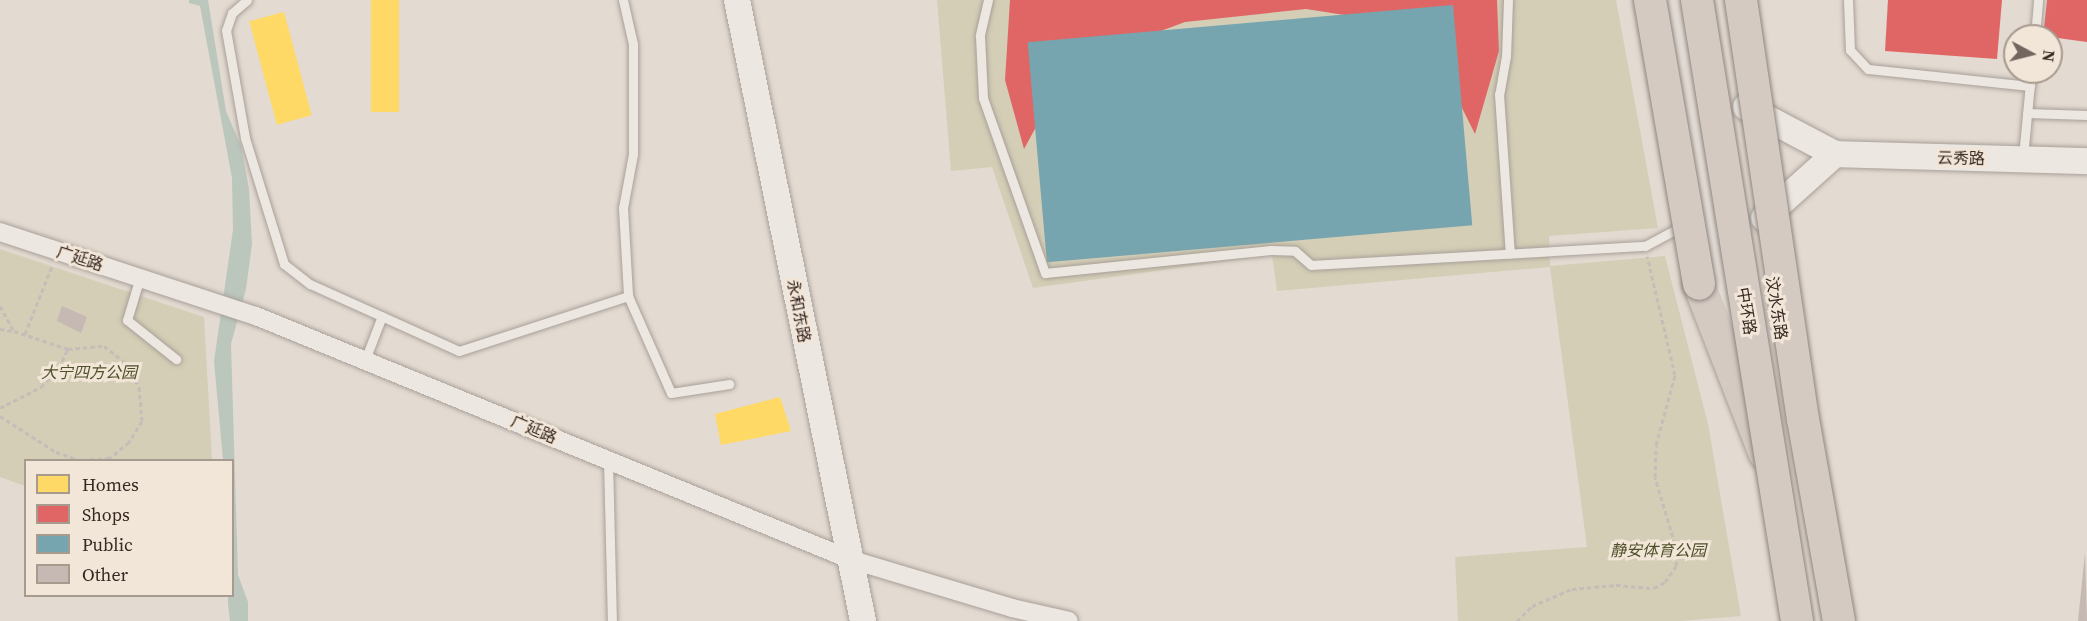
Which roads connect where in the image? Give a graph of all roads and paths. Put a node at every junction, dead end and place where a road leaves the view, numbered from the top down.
1 (247, 0) edge
2 (623, 0) edge
3 (737, 0) edge
4 (988, 0) edge
5 (1508, 0) edge
6 (1650, 0) edge
7 (1676, 0) edge
8 (1697, 0) edge
9 (1710, 0) edge
10 (1729, 0) edge
11 (1741, 0) edge
12 (1748, 0) edge
13 (1848, 0) edge
14 (2038, 0) edge
15 (2035, 24) edge
16 (2030, 86) joint
17 (1746, 107) junction
18 (2027, 113) junction
19 (2087, 116) edge
20 (1835, 154) junction
21 (2023, 159) junction
22 (2087, 161) edge
23 (1710, 212) junction
24 (1764, 218) junction
25 (0, 232) edge
26 (1645, 246) junction
27 (58, 251) junction
28 (1510, 254) junction
29 (140, 277) junction
30 (628, 296) junction
31 (0, 306) edge
32 (382, 316) junction
33 (0, 329) edge
34 (14, 331) junction
35 (25, 334) junction
36 (68, 349) junction
37 (176, 359) dead end
38 (365, 360) junction
39 (729, 384) dead end
40 (0, 408) edge
41 (0, 416) edge
42 (1791, 427) junction
43 (78, 459) edge
44 (96, 459) edge
45 (608, 460) junction
46 (1774, 476) junction
47 (849, 559) junction
48 (1816, 620) edge
49 (612, 621) edge
50 (863, 621) edge
51 (1069, 621) edge
52 (1517, 621) edge

1 - 32 lane
2 - 30 lane
3 - 47 street, 永和东路
4 - 28 lane
5 - 28 lane
6 - 46 highway, bridge
7 - 23 main road
8 - 46 highway, 中环路, bridge
9 - 42 main road, 汶水东路
10 - 17 main road, 汶水东路
11 - 42 highway, bridge
12 - 42 highway, bridge
13 - 16 lane
14 - 15 lane
16 - 18 lane
17 - 20 street
17 - 24 main road, 汶水东路
18 - 19 lane
18 - 21 lane
20 - 21 street, 云秀路
20 - 24 street
21 - 22 street, 云秀路
23 - 26 lane
23 - 42 main road
24 - 48 main road, 汶水东路
25 - 27 street, 广延路
26 - 28 lane
26 - 52 path
27 - 29 street, 广延路
27 - 35 path
29 - 37 lane
29 - 38 street, 广延路
30 - 32 lane
30 - 39 lane
31 - 34 path
32 - 38 lane
33 - 34 path
34 - 35 path
35 - 36 path
36 - 40 path
36 - 44 path
38 - 45 street, 广延路
41 - 43 path
42 - 48 highway, bridge
45 - 47 street, 广延路
45 - 49 lane
46 - 48 highway, 中环路, bridge
47 - 50 street, 永和东路
47 - 51 street, 广延路

